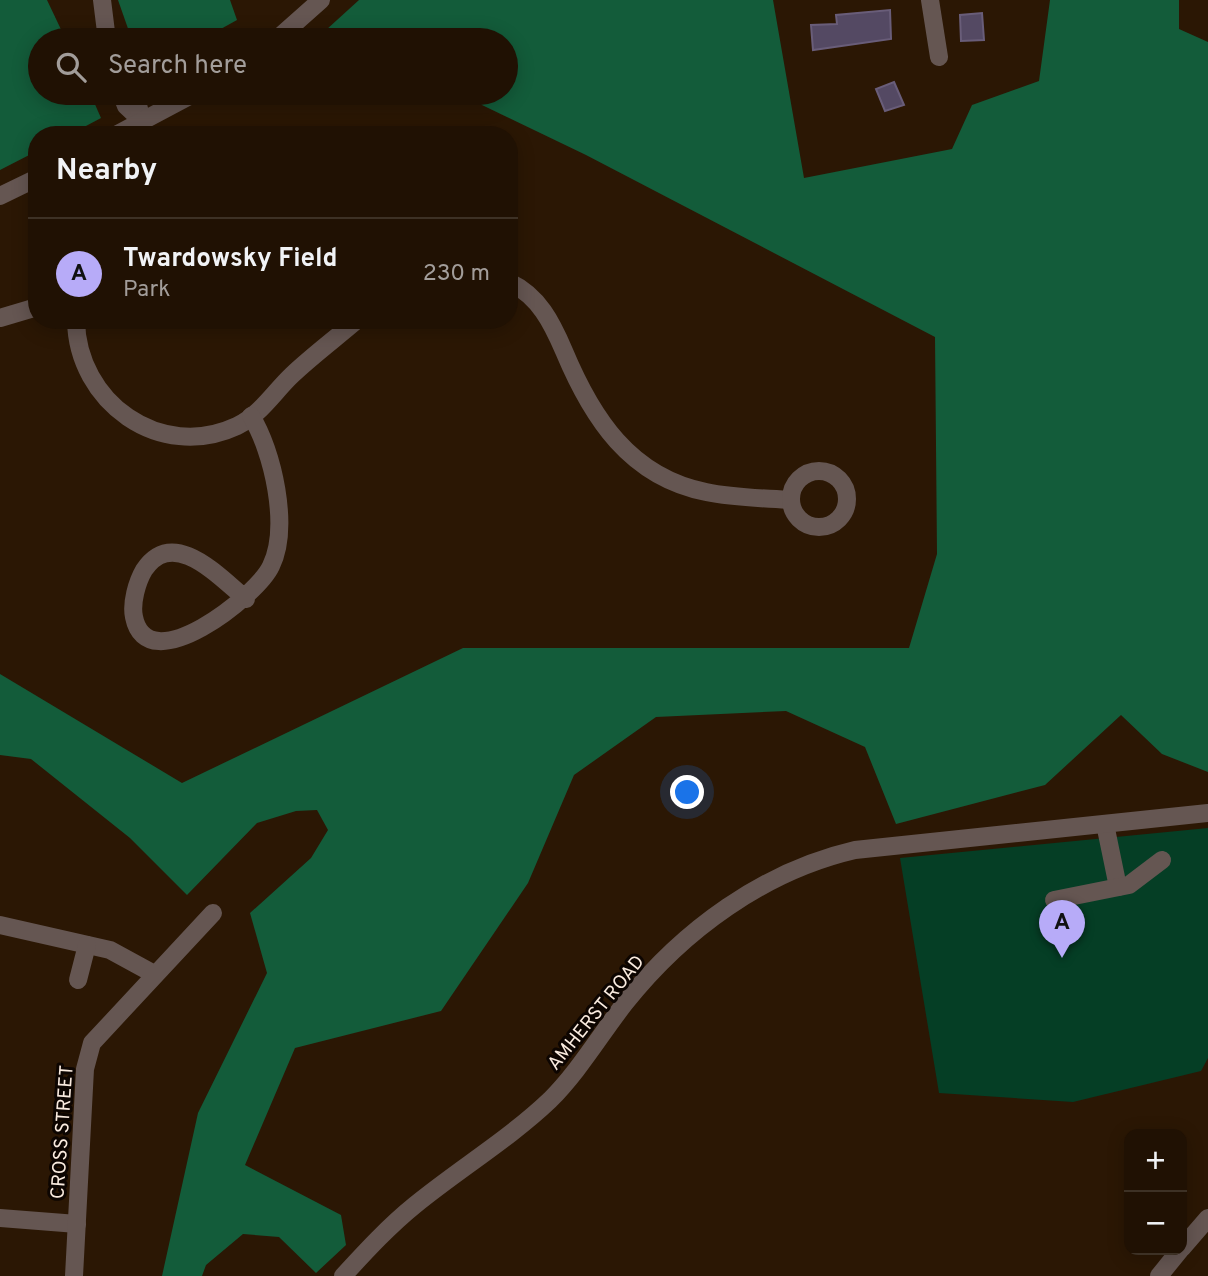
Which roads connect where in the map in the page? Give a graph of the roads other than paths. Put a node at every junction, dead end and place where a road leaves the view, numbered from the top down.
1 (102, 0) edge
2 (321, 0) edge
3 (930, 0) edge
4 (107, 28) edge
5 (290, 28) edge
6 (939, 58) dead end
7 (126, 105) edge
8 (138, 105) edge
9 (172, 105) edge
10 (142, 121) junction
11 (133, 126) edge
12 (28, 182) edge
13 (0, 196) edge
14 (518, 287) edge
15 (28, 310) edge
16 (0, 318) edge
17 (77, 329) edge
18 (346, 329) edge
19 (251, 416) junction
20 (791, 500) dead end
21 (246, 599) junction
22 (1208, 813) edge
23 (1105, 824) junction
24 (1162, 860) dead end
25 (1118, 887) junction
26 (1054, 900) dead end
27 (213, 913) dead end
28 (0, 925) edge
29 (87, 945) junction
30 (154, 974) junction
31 (78, 980) dead end
32 (0, 1218) edge
33 (1208, 1218) edge
34 (76, 1224) junction
35 (1187, 1242) edge
36 (1176, 1255) edge
37 (74, 1276) edge
38 (344, 1276) edge
39 (1159, 1276) edge

1 - 4 street
2 - 5 street
3 - 6 street
7 - 10 street
8 - 10 street
9 - 10 street
10 - 11 street
12 - 13 street
14 - 20 street
15 - 16 street
17 - 19 street
18 - 19 street
19 - 21 street
21 - 21 street
22 - 23 street, AMHERST ROAD
23 - 25 street
23 - 38 street, AMHERST ROAD
24 - 25 street
25 - 26 street
27 - 30 street, CROSS STREET
28 - 29 street
29 - 30 street
29 - 31 street
30 - 34 street, CROSS STREET
32 - 34 street
33 - 35 street
34 - 37 street, CROSS STREET
36 - 39 street

